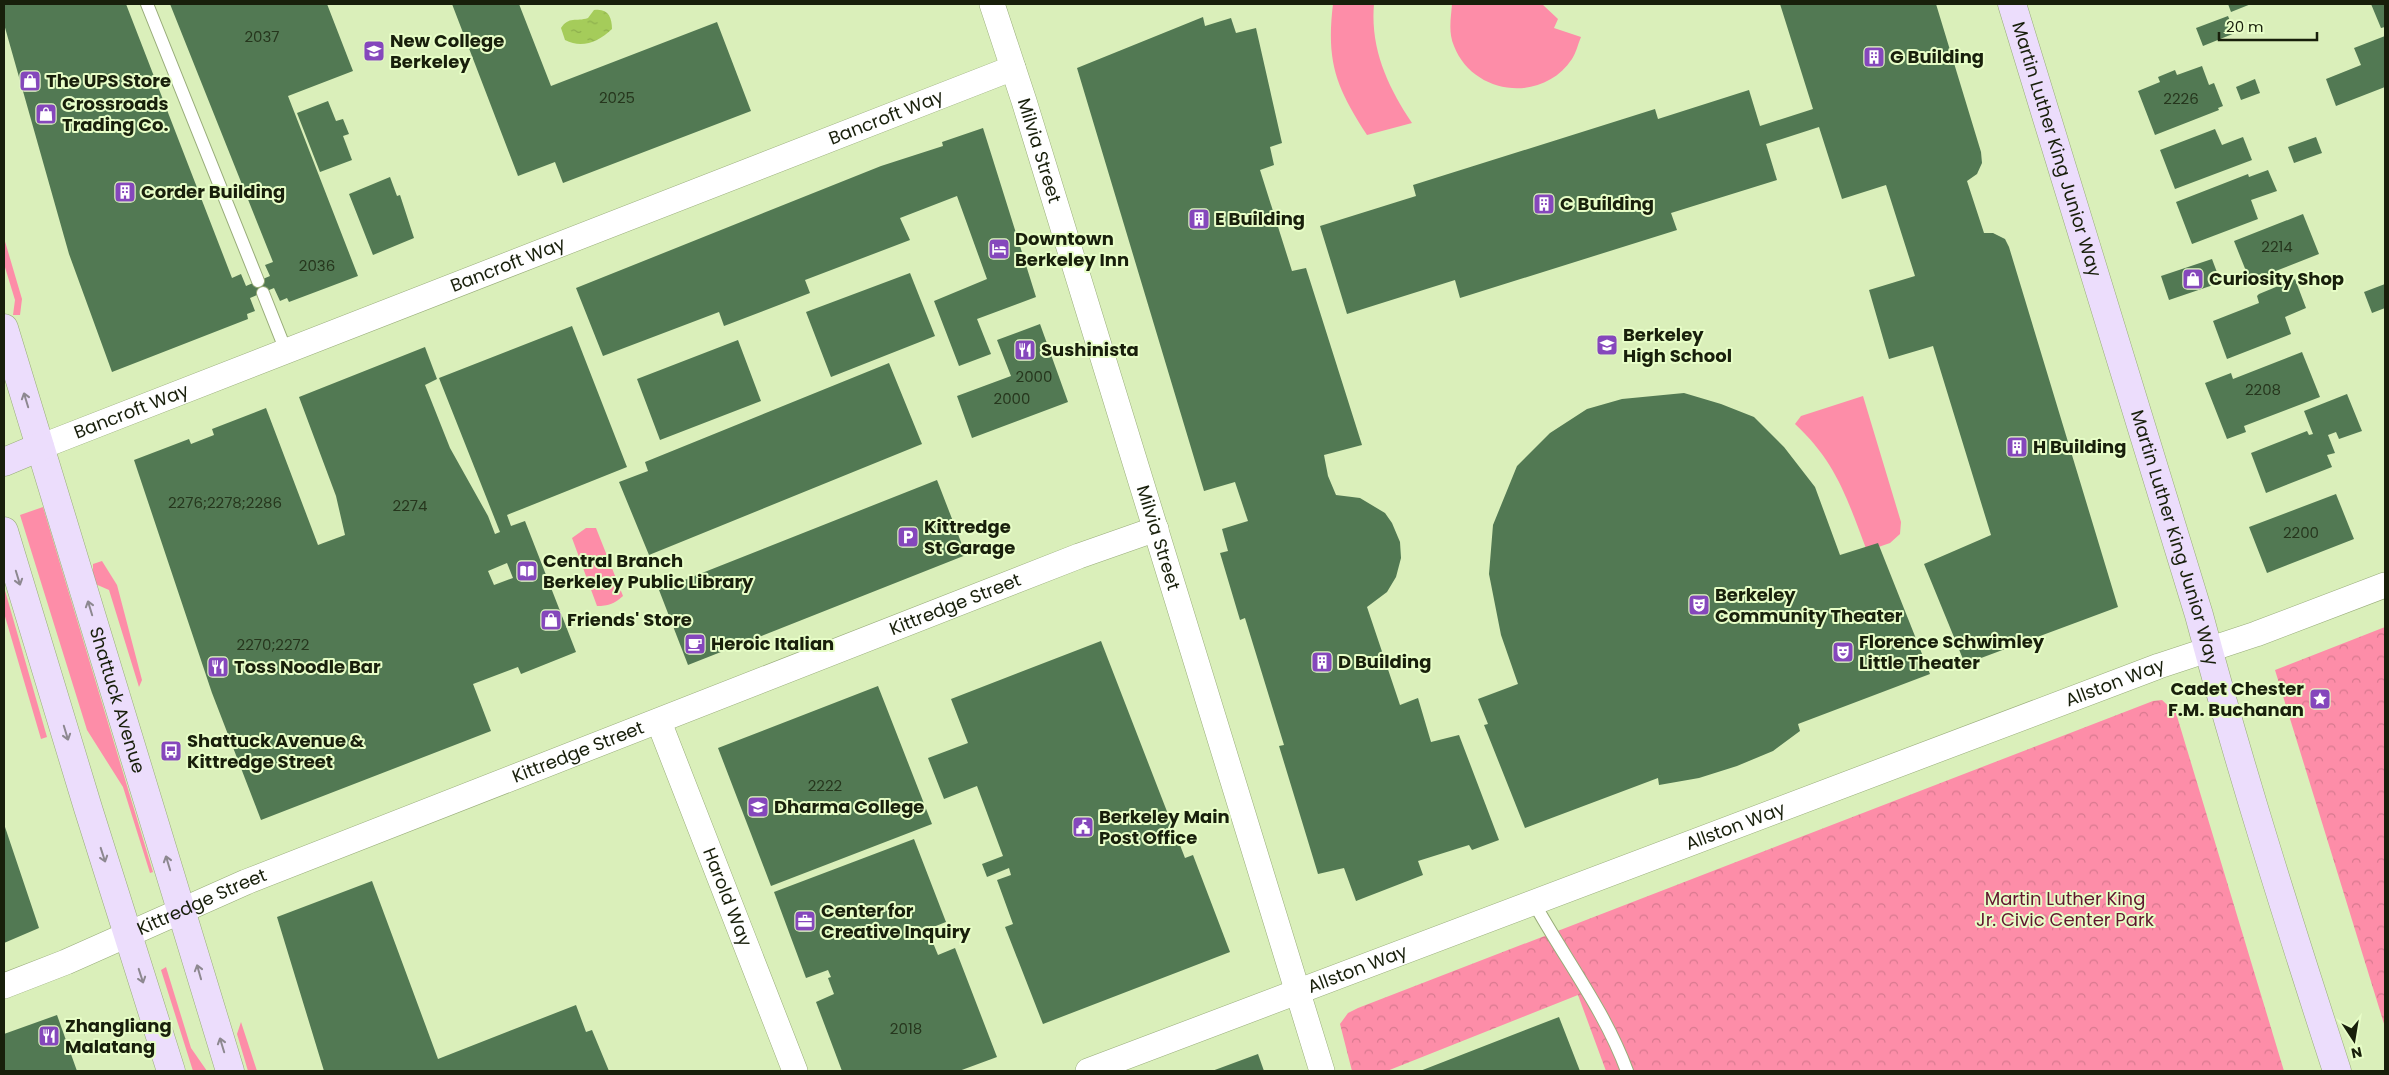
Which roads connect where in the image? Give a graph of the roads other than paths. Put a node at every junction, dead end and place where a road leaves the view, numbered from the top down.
1 (147, 4) edge
2 (992, 4) edge
3 (2012, 4) edge
4 (1013, 68) junction
5 (4, 328) edge
6 (286, 351) junction
7 (40, 447) junction
8 (4, 462) edge
9 (1156, 529) junction
10 (4, 531) edge
11 (2385, 585) edge
12 (2209, 650) junction
13 (659, 722) junction
14 (1534, 903) junction
15 (182, 910) junction
16 (128, 934) junction
17 (4, 986) edge
18 (1297, 992) junction
19 (171, 1071) edge
20 (230, 1071) edge
21 (795, 1071) edge
22 (1088, 1071) edge
23 (1322, 1071) edge
24 (1626, 1071) edge
25 (2337, 1071) edge

1 - 6 lane
2 - 4 street, Milvia Street
3 - 12 main road, Martin Luther King Junior Way
4 - 6 street, Bancroft Way
4 - 9 street, Milvia Street
7 -> 5 main road, Shattuck Avenue
6 - 7 street, Bancroft Way
7 - 8 main road, Bancroft Way
15 -> 7 main road, Shattuck Avenue
9 - 13 street, Kittredge Street
9 - 18 street, Milvia Street
10 -> 16 main road
11 - 12 street, Allston Way
12 - 14 street, Allston Way
12 - 25 main road, Martin Luther King Junior Way
13 - 15 street, Kittredge Street
13 - 21 street, Harold Way
14 - 18 street, Allston Way
14 - 24 lane
15 - 16 street, Kittredge Street
20 -> 15 main road, Shattuck Avenue
16 - 17 street, Kittredge Street
16 -> 19 main road
18 - 22 street, Allston Way
18 - 23 street, Milvia Street

